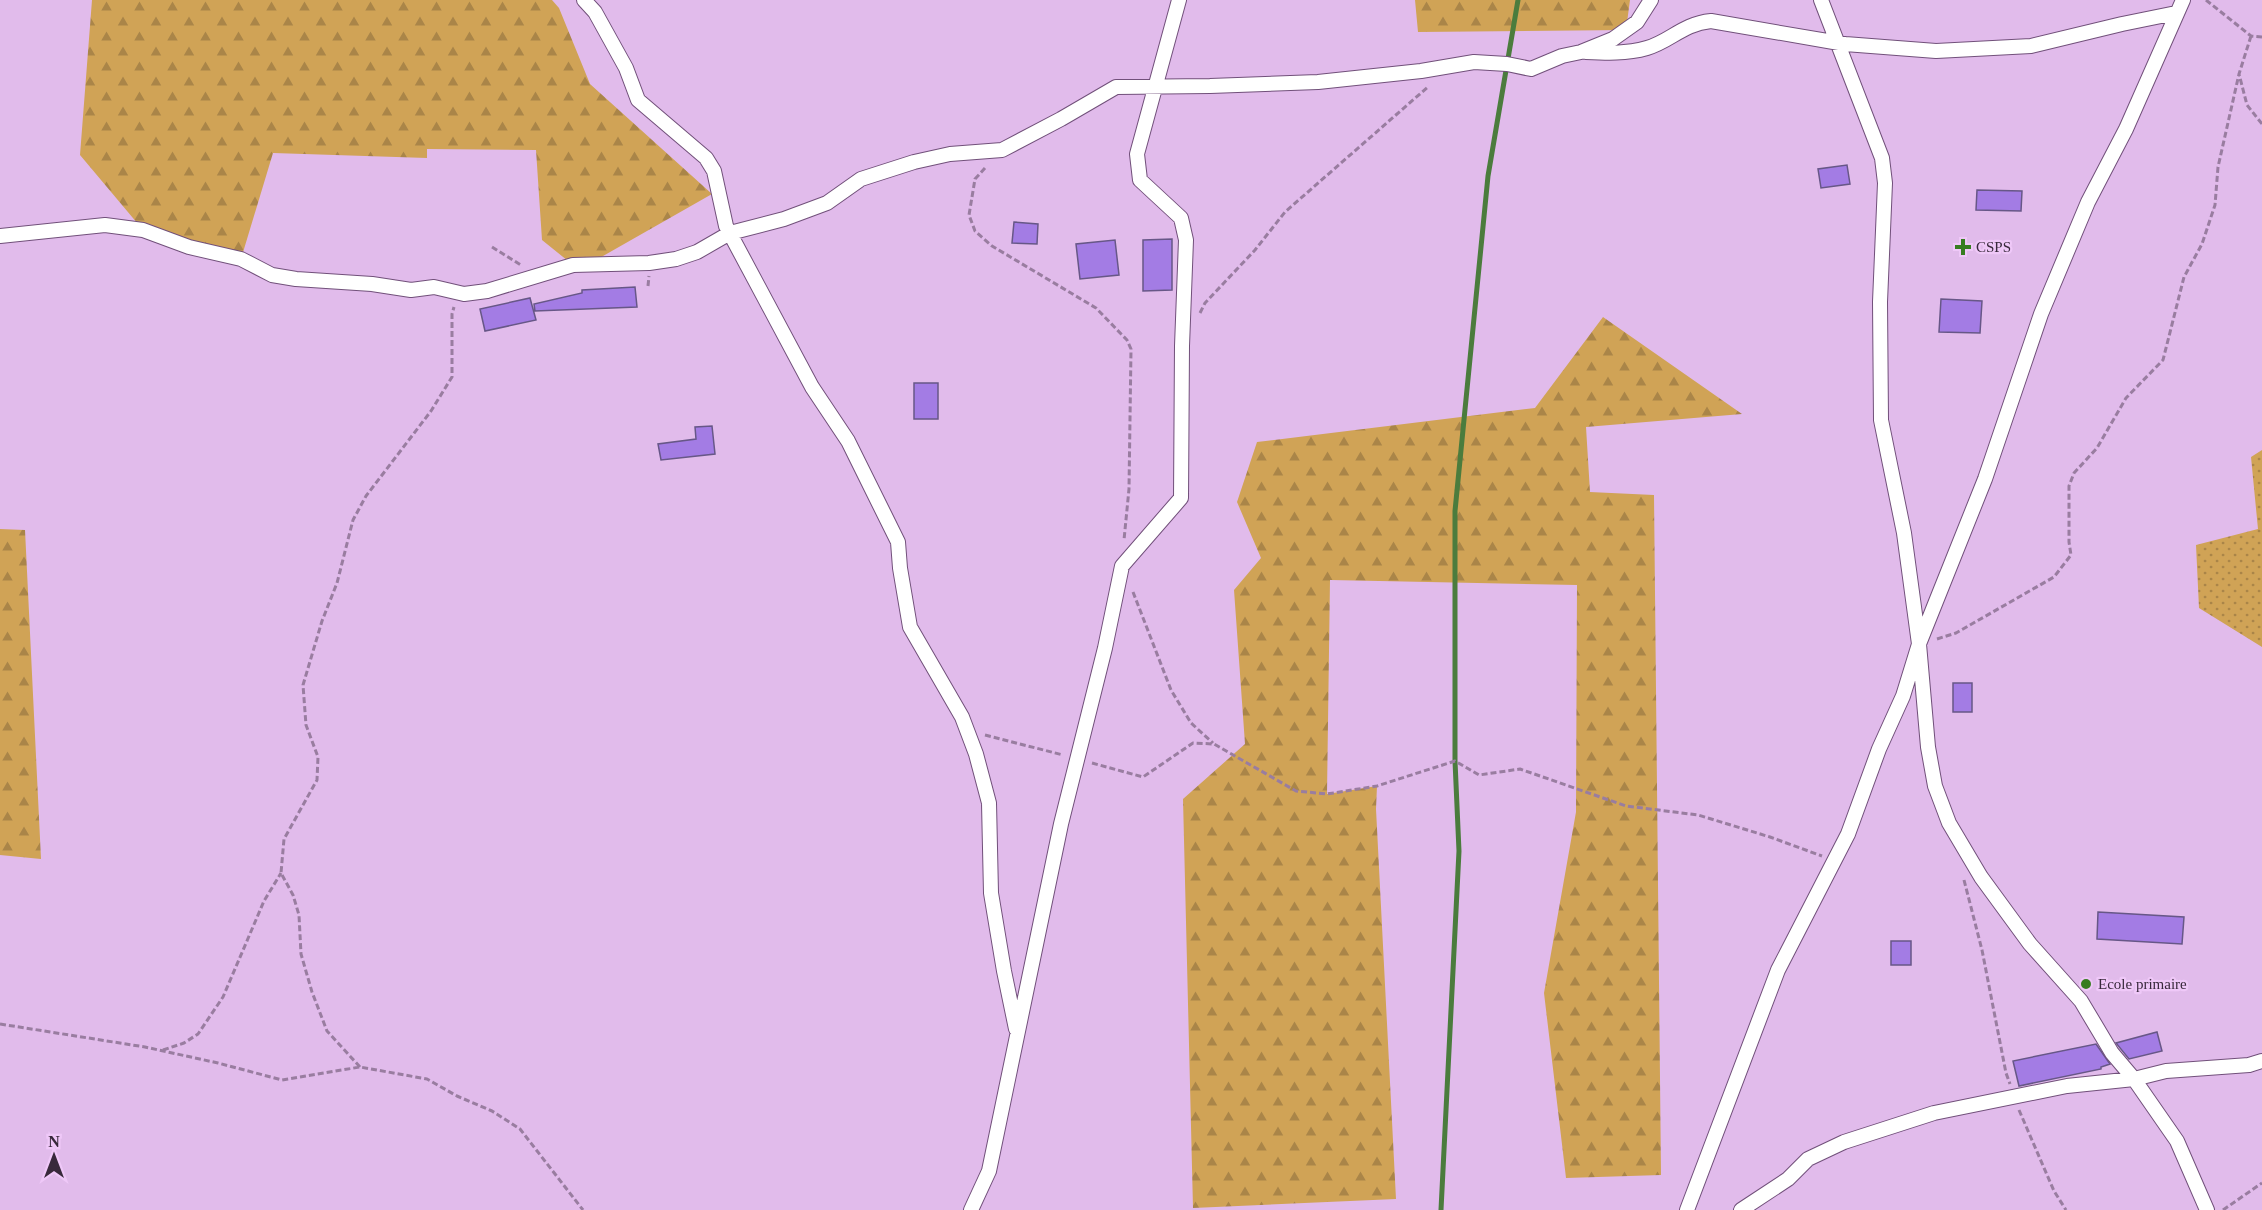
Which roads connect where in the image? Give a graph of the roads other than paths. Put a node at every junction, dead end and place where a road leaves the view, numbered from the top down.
1 (584, 0) edge
2 (1179, 0) edge
3 (1651, 0) edge
4 (1821, 0) edge
5 (2183, 0) edge
6 (2176, 13) junction
7 (1837, 43) junction
8 (1581, 52) junction
9 (1154, 85) junction
10 (730, 232) junction
11 (0, 236) edge
12 (1919, 644) junction
13 (1018, 1035) junction
14 (2262, 1061) edge
15 (2134, 1079) junction
16 (971, 1210) edge
17 (1686, 1210) edge
18 (1741, 1210) edge
19 (2207, 1210) edge

1 - 10 street
2 - 9 street
3 - 8 street
4 - 7 street
5 - 6 street
6 - 7 street
6 - 12 street
7 - 8 street
7 - 12 street
8 - 9 street
9 - 10 street
9 - 13 street
10 - 11 street
10 - 13 street
12 - 15 street
12 - 17 street
13 - 16 street
14 - 15 street
15 - 18 street
15 - 19 street

